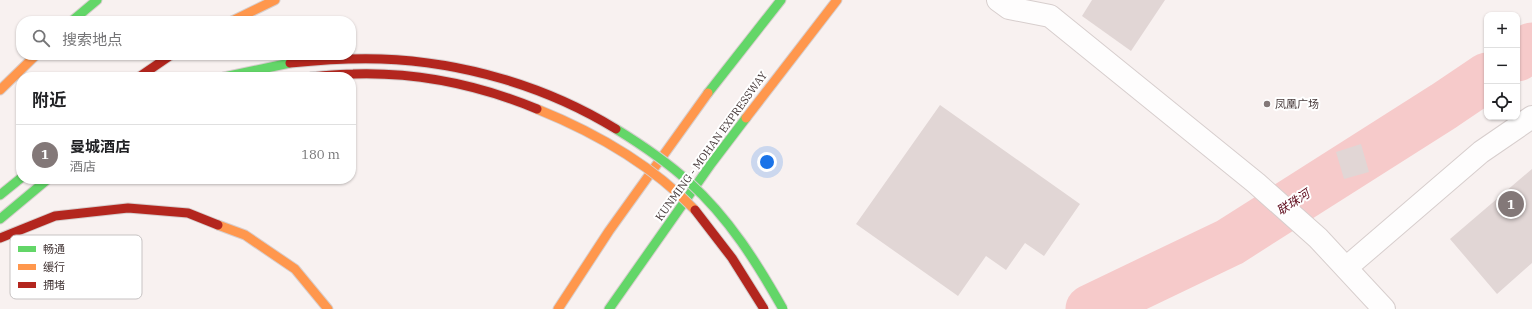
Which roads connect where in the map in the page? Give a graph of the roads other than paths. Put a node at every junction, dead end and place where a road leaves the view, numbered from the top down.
1 (97, 0) edge
2 (275, 0) edge
3 (781, 0) edge
4 (838, 0) edge
5 (998, 0) edge
6 (1050, 8) edge
7 (78, 16) edge
8 (242, 16) edge
9 (356, 58) edge
10 (31, 60) edge
11 (163, 60) edge
12 (320, 60) edge
13 (19, 72) edge
14 (146, 72) edge
15 (244, 72) edge
16 (16, 74) edge
17 (356, 74) edge
18 (0, 90) edge
19 (1532, 117) edge
20 (16, 182) edge
21 (42, 184) edge
22 (0, 195) edge
23 (0, 219) edge
24 (0, 238) edge
25 (1346, 268) junction
26 (328, 309) edge
27 (558, 309) edge
28 (608, 309) edge
29 (764, 309) edge
30 (783, 309) edge
31 (1384, 309) edge

1 - 7 main road
2 - 8 main road
3 - 27 main road
4 - 28 main road, KUNMING - MOHAN EXPRESSWAY
5 - 6 street
6 - 25 street
9 - 30 main road, bridge
10 - 13 main road
11 - 14 main road
12 - 15 main road, bridge
16 - 18 main road
17 - 29 main road, bridge
19 - 25 street
20 - 22 main road
21 - 23 main road
24 - 26 main road
25 - 31 street

